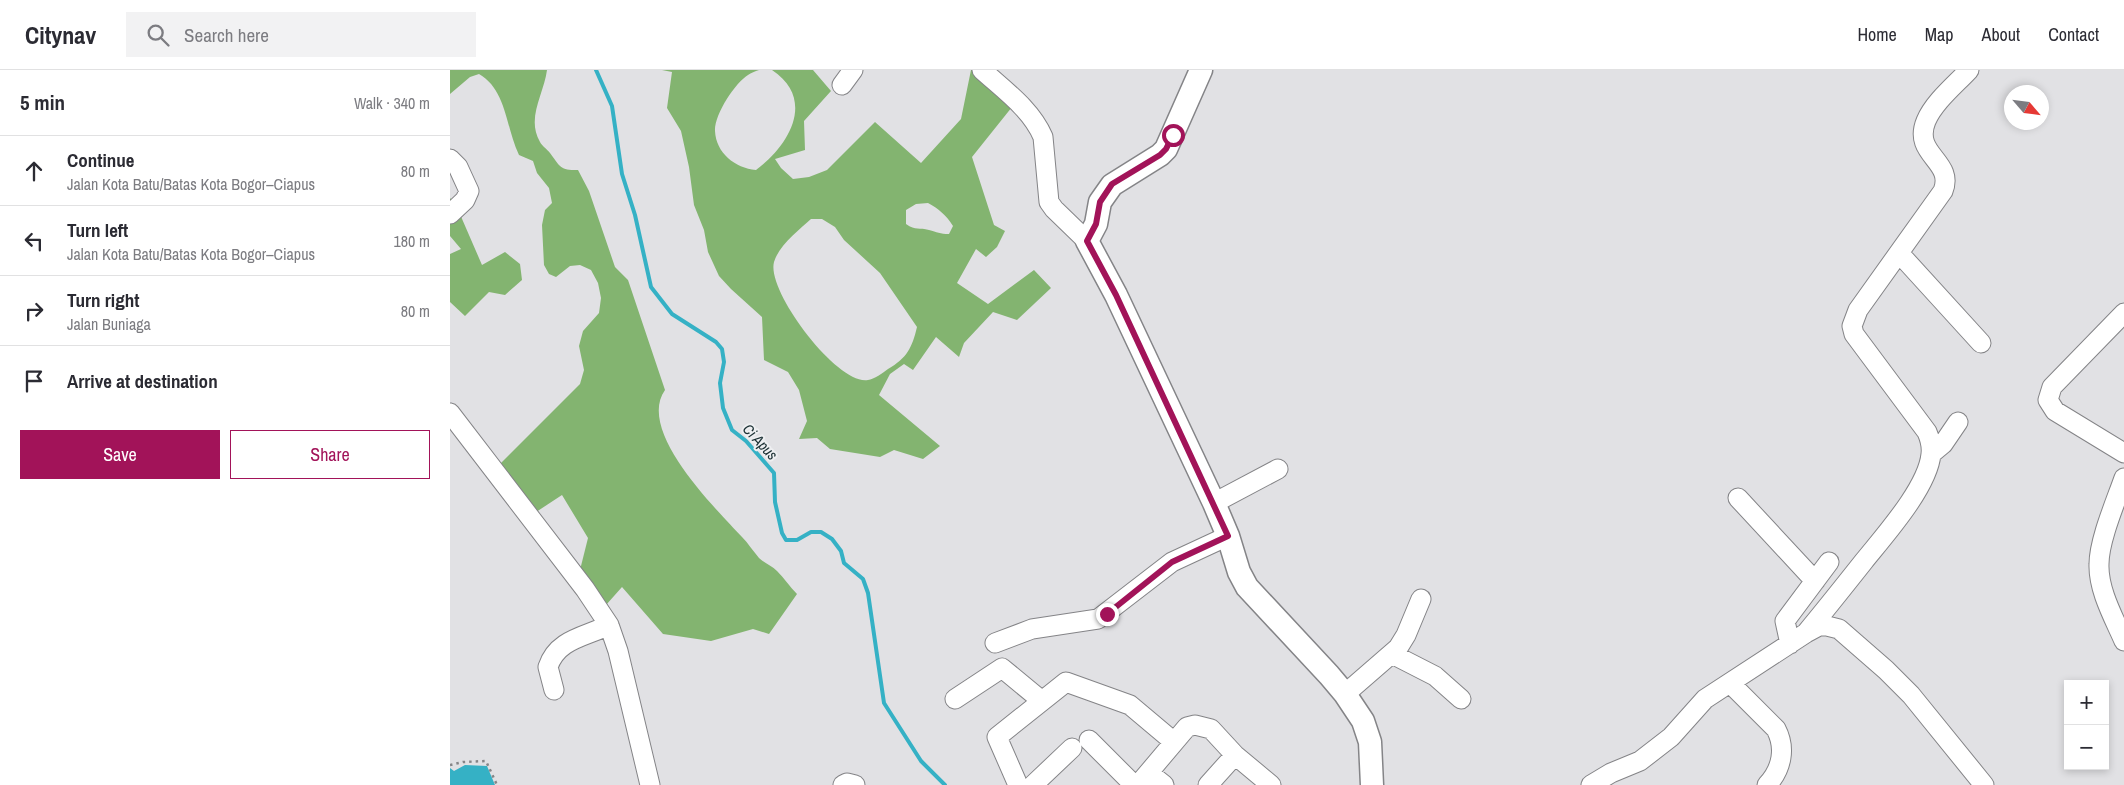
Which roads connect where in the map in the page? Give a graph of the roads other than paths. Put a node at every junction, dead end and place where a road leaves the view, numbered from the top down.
1 (982, 70) edge
2 (1202, 70) edge
3 (1969, 70) edge
4 (450, 159) edge
5 (450, 214) edge
6 (1087, 241) junction
7 (1899, 253) junction
8 (2124, 313) edge
9 (1981, 343) dead end
10 (450, 413) edge
11 (1958, 422) dead end
12 (2124, 453) edge
13 (1931, 454) junction
14 (1278, 468) dead end
15 (2124, 478) edge
16 (1738, 498) dead end
17 (1214, 503) junction
18 (1228, 536) junction
19 (1829, 562) dead end
20 (1815, 580) junction
21 (1421, 599) dead end
22 (609, 625) junction
23 (1806, 633) junction
24 (2124, 641) edge
25 (995, 643) dead end
26 (1790, 644) junction
27 (1392, 654) junction
28 (1730, 683) junction
29 (554, 690) dead end
30 (1345, 694) junction
31 (954, 699) dead end
32 (1461, 699) dead end
33 (1042, 701) junction
34 (1089, 740) dead end
35 (1174, 742) junction
36 (1072, 748) dead end
37 (1235, 755) junction
38 (1143, 779) edge
39 (1770, 784) edge
40 (650, 785) edge
41 (843, 785) edge
42 (855, 785) edge
43 (1018, 785) edge
44 (1033, 785) edge
45 (1134, 785) edge
46 (1164, 785) edge
47 (1208, 785) edge
48 (1271, 785) edge
49 (1372, 785) edge
50 (1591, 785) edge
51 (1984, 785) edge

1 - 6 street
2 - 6 main road
3 - 7 street
4 - 5 street
6 - 17 main road
7 - 9 street
7 - 13 street
8 - 12 street
10 - 22 street
11 - 13 street
13 - 23 street
14 - 17 street
15 - 24 street
16 - 20 street
17 - 18 main road
18 - 25 street
18 - 30 main road
19 - 20 street
20 - 26 street
21 - 27 street
22 - 29 street
22 - 40 street
23 - 26 street
23 - 51 street
26 - 28 street
27 - 30 street
27 - 32 street
28 - 39 street
28 - 50 street
30 - 49 main road
31 - 33 street
33 - 35 street
33 - 43 street
34 - 45 street
35 - 37 street
35 - 38 street
36 - 44 street
37 - 47 street
37 - 48 street
38 - 46 street
41 - 42 street

